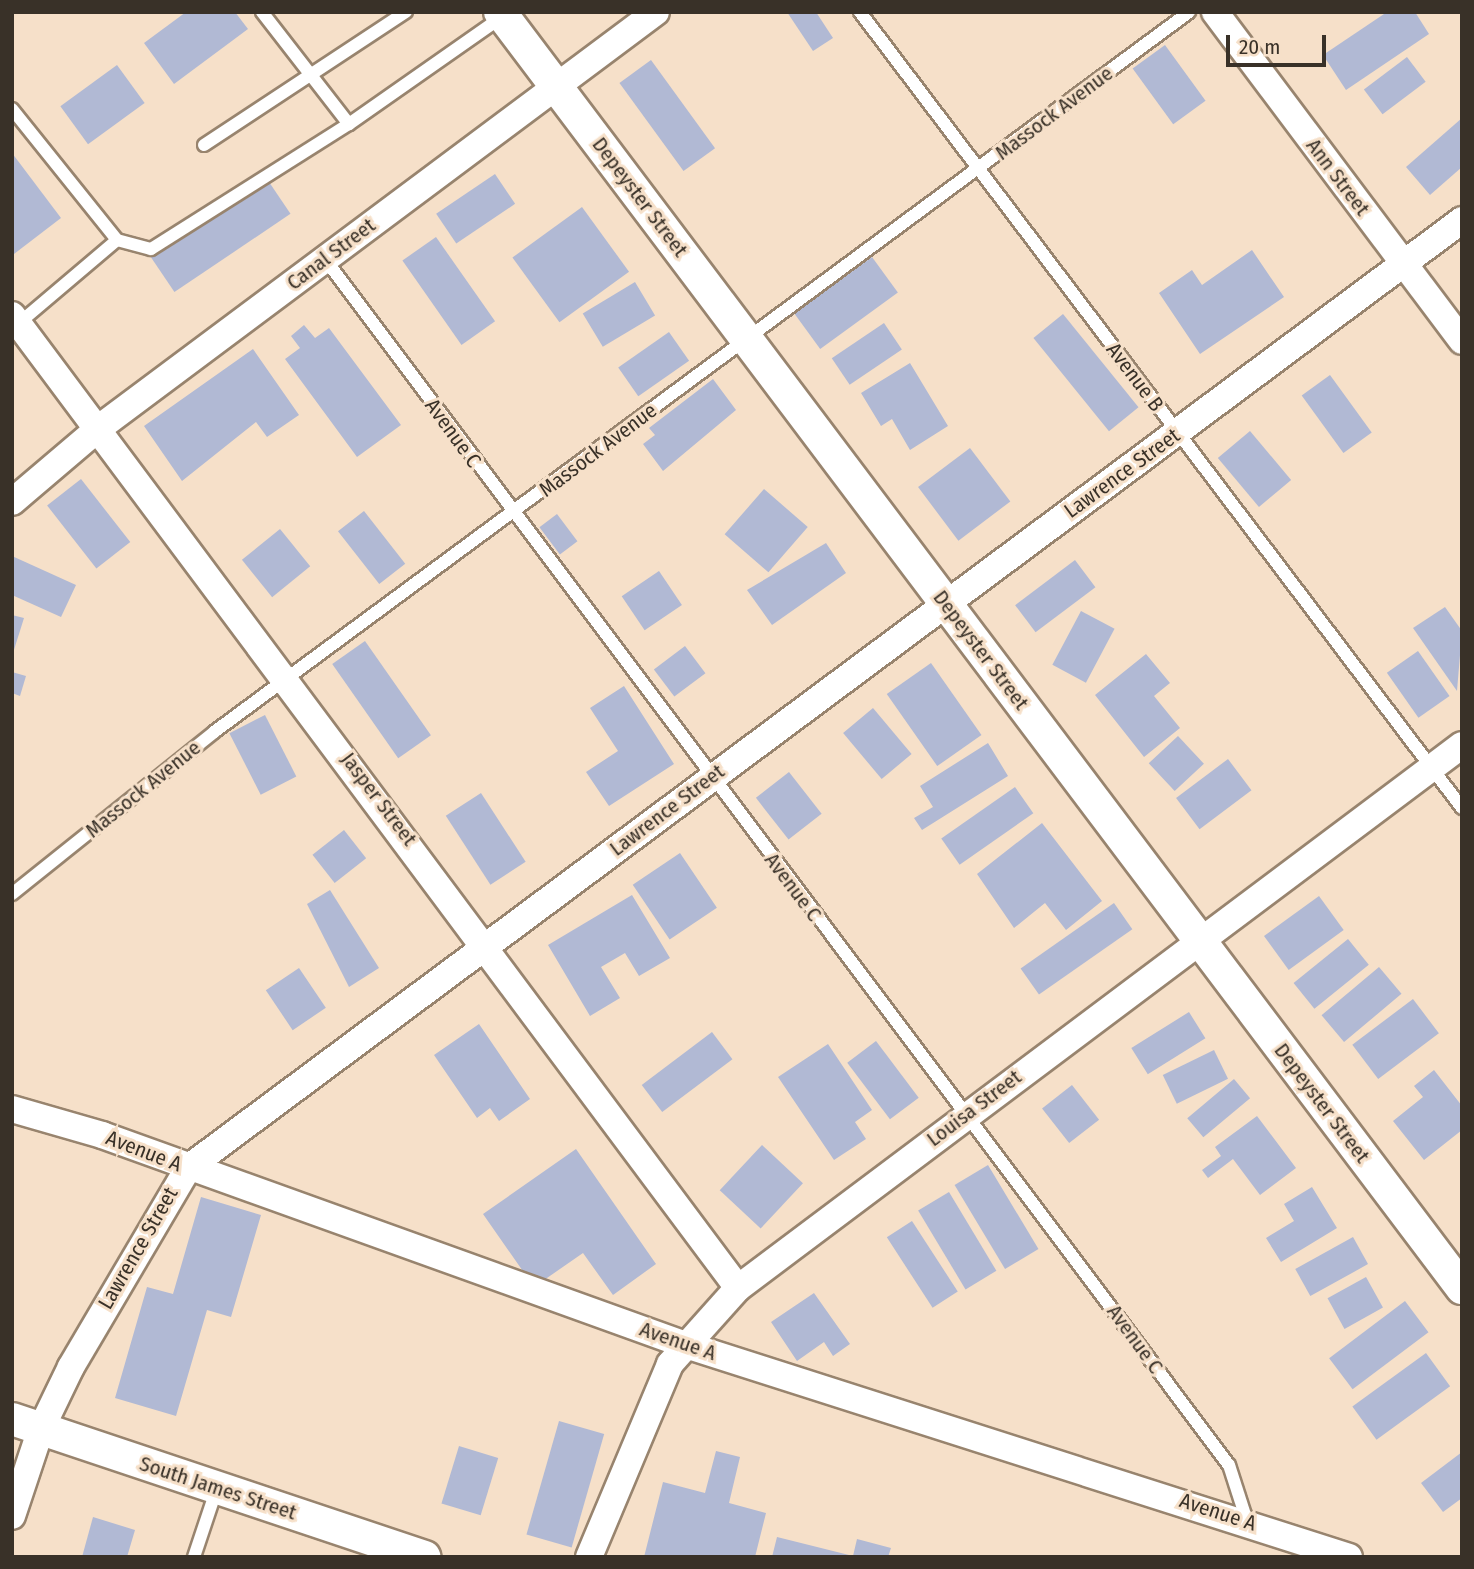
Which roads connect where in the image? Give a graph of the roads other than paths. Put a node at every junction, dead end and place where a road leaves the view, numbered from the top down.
1 (262, 12) edge
2 (406, 12) edge
3 (656, 12) edge
4 (860, 12) edge
5 (1189, 12) edge
6 (1215, 12) edge
7 (502, 15) edge
8 (312, 77) junction
9 (556, 86) junction
10 (12, 109) edge
11 (349, 124) junction
12 (204, 145) dead end
13 (979, 169) junction
14 (1462, 220) edge
15 (117, 240) junction
16 (325, 259) junction
17 (1404, 264) junction
18 (15, 319) edge
19 (748, 338) junction
20 (1462, 341) edge
21 (99, 428) junction
22 (1177, 432) junction
23 (12, 502) edge
24 (512, 514) junction
25 (946, 603) junction
26 (287, 677) junction
27 (1462, 745) edge
28 (1431, 768) junction
29 (711, 776) junction
30 (1462, 807) edge
31 (12, 894) edge
32 (1199, 940) junction
33 (488, 946) junction
34 (12, 1109) edge
35 (963, 1117) junction
36 (188, 1168) junction
37 (738, 1288) junction
38 (1462, 1288) edge
39 (686, 1345) junction
40 (27, 1424) edge
41 (217, 1488) junction
42 (12, 1516) edge
43 (1248, 1521) junction
44 (194, 1557) edge
45 (425, 1557) edge
46 (589, 1557) edge
47 (1349, 1557) edge

1 - 8 lane
2 - 8 lane
3 - 9 street, Canal Street
4 - 13 lane, Avenue B
5 - 13 lane, Massock Avenue
6 - 17 street, Ann Street
7 - 9 street, Depeyster Street
7 - 11 lane
8 - 11 lane
8 - 12 lane
9 - 16 street, Canal Street
9 - 19 street, Depeyster Street
10 - 15 lane
11 - 15 lane
13 - 19 lane, Massock Avenue
13 - 22 lane, Avenue B
14 - 17 street, Lawrence Street
15 - 18 lane
16 - 21 street, Canal Street
16 - 24 lane, Avenue C
17 - 20 street, Ann Street
17 - 22 street, Lawrence Street
18 - 21 street, Jasper Street
19 - 24 lane, Massock Avenue
19 - 25 street, Depeyster Street
21 - 23 street, Canal Street
21 - 26 street, Jasper Street
22 - 25 street, Lawrence Street
22 - 28 lane, Avenue B
24 - 26 lane, Massock Avenue
24 - 29 lane, Avenue C
25 - 29 street, Lawrence Street
25 - 32 street, Depeyster Street
26 - 31 lane, Massock Avenue
26 - 33 street, Jasper Street
27 - 28 street, Louisa Street
28 - 30 lane, Avenue B
28 - 32 street, Louisa Street
29 - 33 street, Lawrence Street
29 - 35 lane, Avenue C
32 - 35 street, Louisa Street
32 - 38 street, Depeyster Street
33 - 36 street, Lawrence Street
33 - 37 street, Jasper Street
34 - 36 street, Avenue A
35 - 37 street, Louisa Street
35 - 43 lane, Avenue C
36 - 39 street, Avenue A
36 - 40 street, Lawrence Street
37 - 39 street, Louisa Street
39 - 43 street, Avenue A
39 - 46 street, Louisa Street
40 - 41 street, South James Street
40 - 42 street, Lawrence Street
41 - 44 lane
41 - 45 street, South James Street
43 - 47 street, Avenue A

